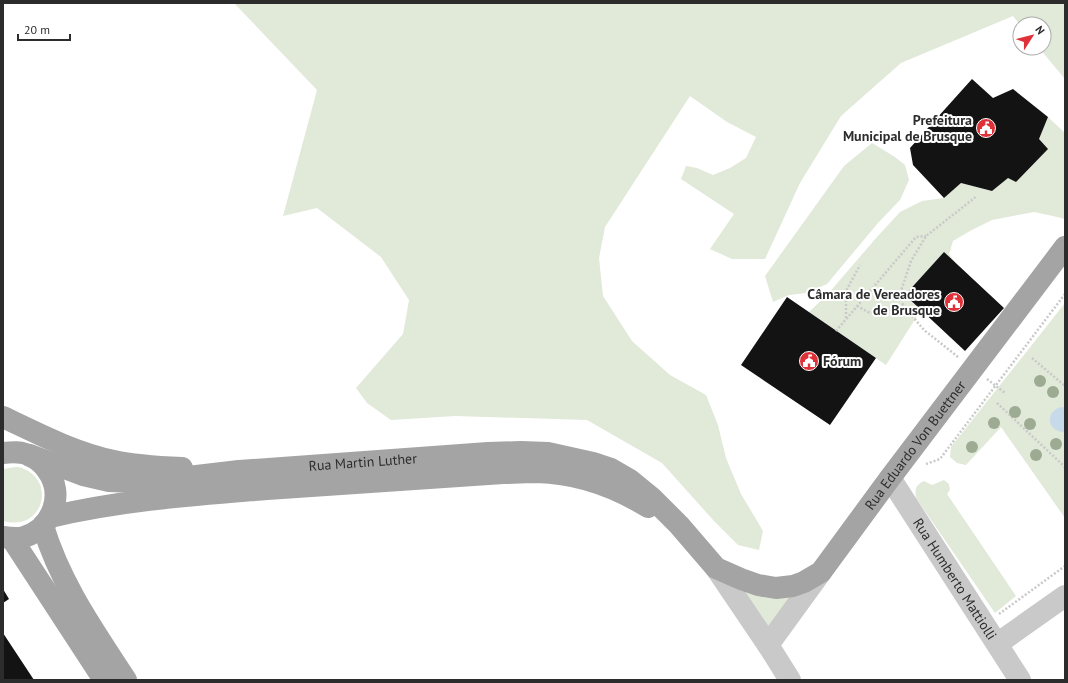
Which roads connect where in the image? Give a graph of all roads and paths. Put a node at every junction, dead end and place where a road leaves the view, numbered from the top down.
1 (978, 196) dead end
2 (926, 236) junction
3 (1065, 247) edge
4 (860, 265) dead end
5 (1065, 294) edge
6 (903, 305) junction
7 (857, 306) junction
8 (846, 319) junction
9 (836, 331) dead end
10 (1032, 358) dead end
11 (973, 368) junction
12 (995, 386) junction
13 (1065, 386) edge
14 (1005, 393) dead end
15 (997, 403) dead end
16 (3, 417) edge
17 (13, 451) edge
18 (925, 464) dead end
19 (1065, 467) edge
20 (239, 471) junction
21 (890, 478) junction
22 (47, 521) junction
23 (679, 525) junction
24 (8, 538) edge
25 (1065, 566) edge
26 (716, 568) junction
27 (821, 572) junction
28 (1065, 596) edge
29 (72, 614) junction
30 (985, 625) junction
31 (997, 644) junction
32 (768, 645) junction
33 (104, 680) edge
34 (126, 680) edge
35 (790, 680) edge
36 (1020, 680) edge

1 - 2 path
2 - 6 path
2 - 7 path
3 - 11 main road, Rua Eduardo Von Buettner
4 - 8 path
5 - 12 path
6 - 7 path
6 - 11 path
7 - 8 path
8 - 9 path
10 - 13 path
11 - 12 path
11 - 21 main road, Rua Eduardo Von Buettner
12 - 14 path
12 - 18 path
15 - 19 path
16 - 20 main road
17 - 20 main road, Rua Martin Luther
17 - 22 main road
20 - 23 main road, Rua Martin Luther
21 - 27 main road, Rua Eduardo Von Buettner
21 - 30 street, Rua Humberto Mattiolli
22 - 23 main road, Rua Martin Luther
22 - 24 main road
22 - 29 main road
23 - 26 main road, Rua Martin Luther
24 - 29 main road
25 - 30 path
26 - 27 main road, Rua Martin Luther
26 - 32 street, Rua Martin Luther
27 - 32 street, Rua Eduardo Von Buettner
28 - 31 street
29 - 33 main road
29 - 34 main road
30 - 31 street, Rua Humberto Mattiolli
31 - 36 street, Rua Humberto Mattiolli
32 - 35 street, Rua Martin Luther

